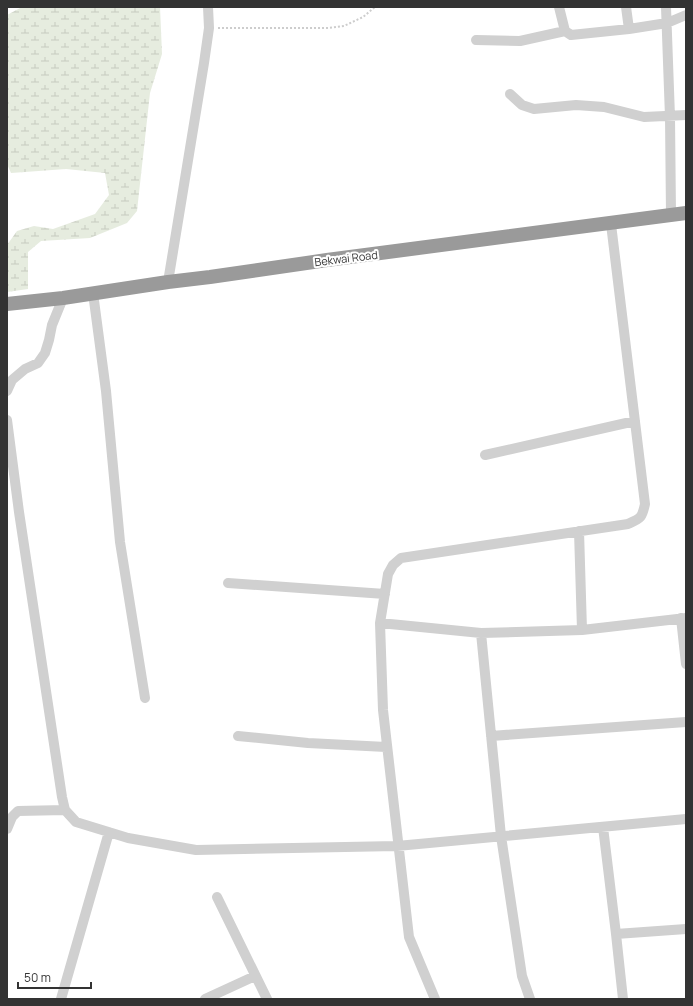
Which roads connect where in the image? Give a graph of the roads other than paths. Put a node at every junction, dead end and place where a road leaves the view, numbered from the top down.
1 (208, 7) edge
2 (560, 7) edge
3 (626, 7) edge
4 (666, 7) edge
5 (686, 15) edge
6 (668, 23) junction
7 (629, 29) junction
8 (565, 31) junction
9 (476, 40) dead end
10 (510, 94) dead end
11 (686, 115) edge
12 (670, 117) junction
13 (686, 213) edge
14 (671, 215) junction
15 (611, 224) junction
16 (168, 282) junction
17 (93, 293) junction
18 (63, 298) junction
19 (7, 304) edge
20 (7, 391) edge
21 (7, 420) edge
22 (635, 421) junction
23 (485, 455) dead end
24 (579, 531) junction
25 (228, 583) dead end
26 (385, 594) junction
27 (683, 618) edge
28 (380, 623) junction
29 (582, 630) junction
30 (481, 633) junction
31 (686, 664) edge
32 (145, 698) dead end
33 (686, 722) edge
34 (238, 736) dead end
35 (491, 736) junction
36 (386, 747) junction
37 (65, 810) junction
38 (686, 819) edge
39 (603, 827) junction
40 (7, 830) edge
41 (109, 832) junction
42 (501, 836) junction
43 (397, 846) junction
44 (217, 897) dead end
45 (686, 929) edge
46 (616, 934) junction
47 (255, 976) junction
48 (61, 999) edge
49 (205, 999) edge
50 (267, 999) edge
51 (435, 999) edge
52 (530, 999) edge
53 (623, 999) edge

1 - 16 street
2 - 8 street
3 - 7 street
4 - 6 street
5 - 6 street
6 - 7 street
6 - 12 street
7 - 8 street
8 - 9 street
10 - 12 street
11 - 12 street
12 - 14 street
13 - 14 highway, Bekwai Road
14 - 15 highway, Bekwai Road
15 - 16 highway, Bekwai Road
15 - 22 street
16 - 17 highway, Bekwai Road
17 - 18 highway, Bekwai Road
17 - 32 street
18 - 19 highway, Bekwai Road
18 - 20 street
21 - 37 street
22 - 23 street
22 - 24 street
24 - 26 street
24 - 29 street
25 - 26 street
26 - 28 street
27 - 29 street
27 - 31 street
28 - 30 street
28 - 36 street
29 - 30 street
30 - 35 street
33 - 35 street
34 - 36 street
35 - 42 street
36 - 43 street
37 - 40 street
37 - 41 street
38 - 39 street
39 - 42 street
39 - 46 street
41 - 43 street
41 - 48 street
42 - 43 street
42 - 52 street
43 - 51 street
44 - 47 street
45 - 46 street
46 - 53 street
47 - 49 street
47 - 50 street

